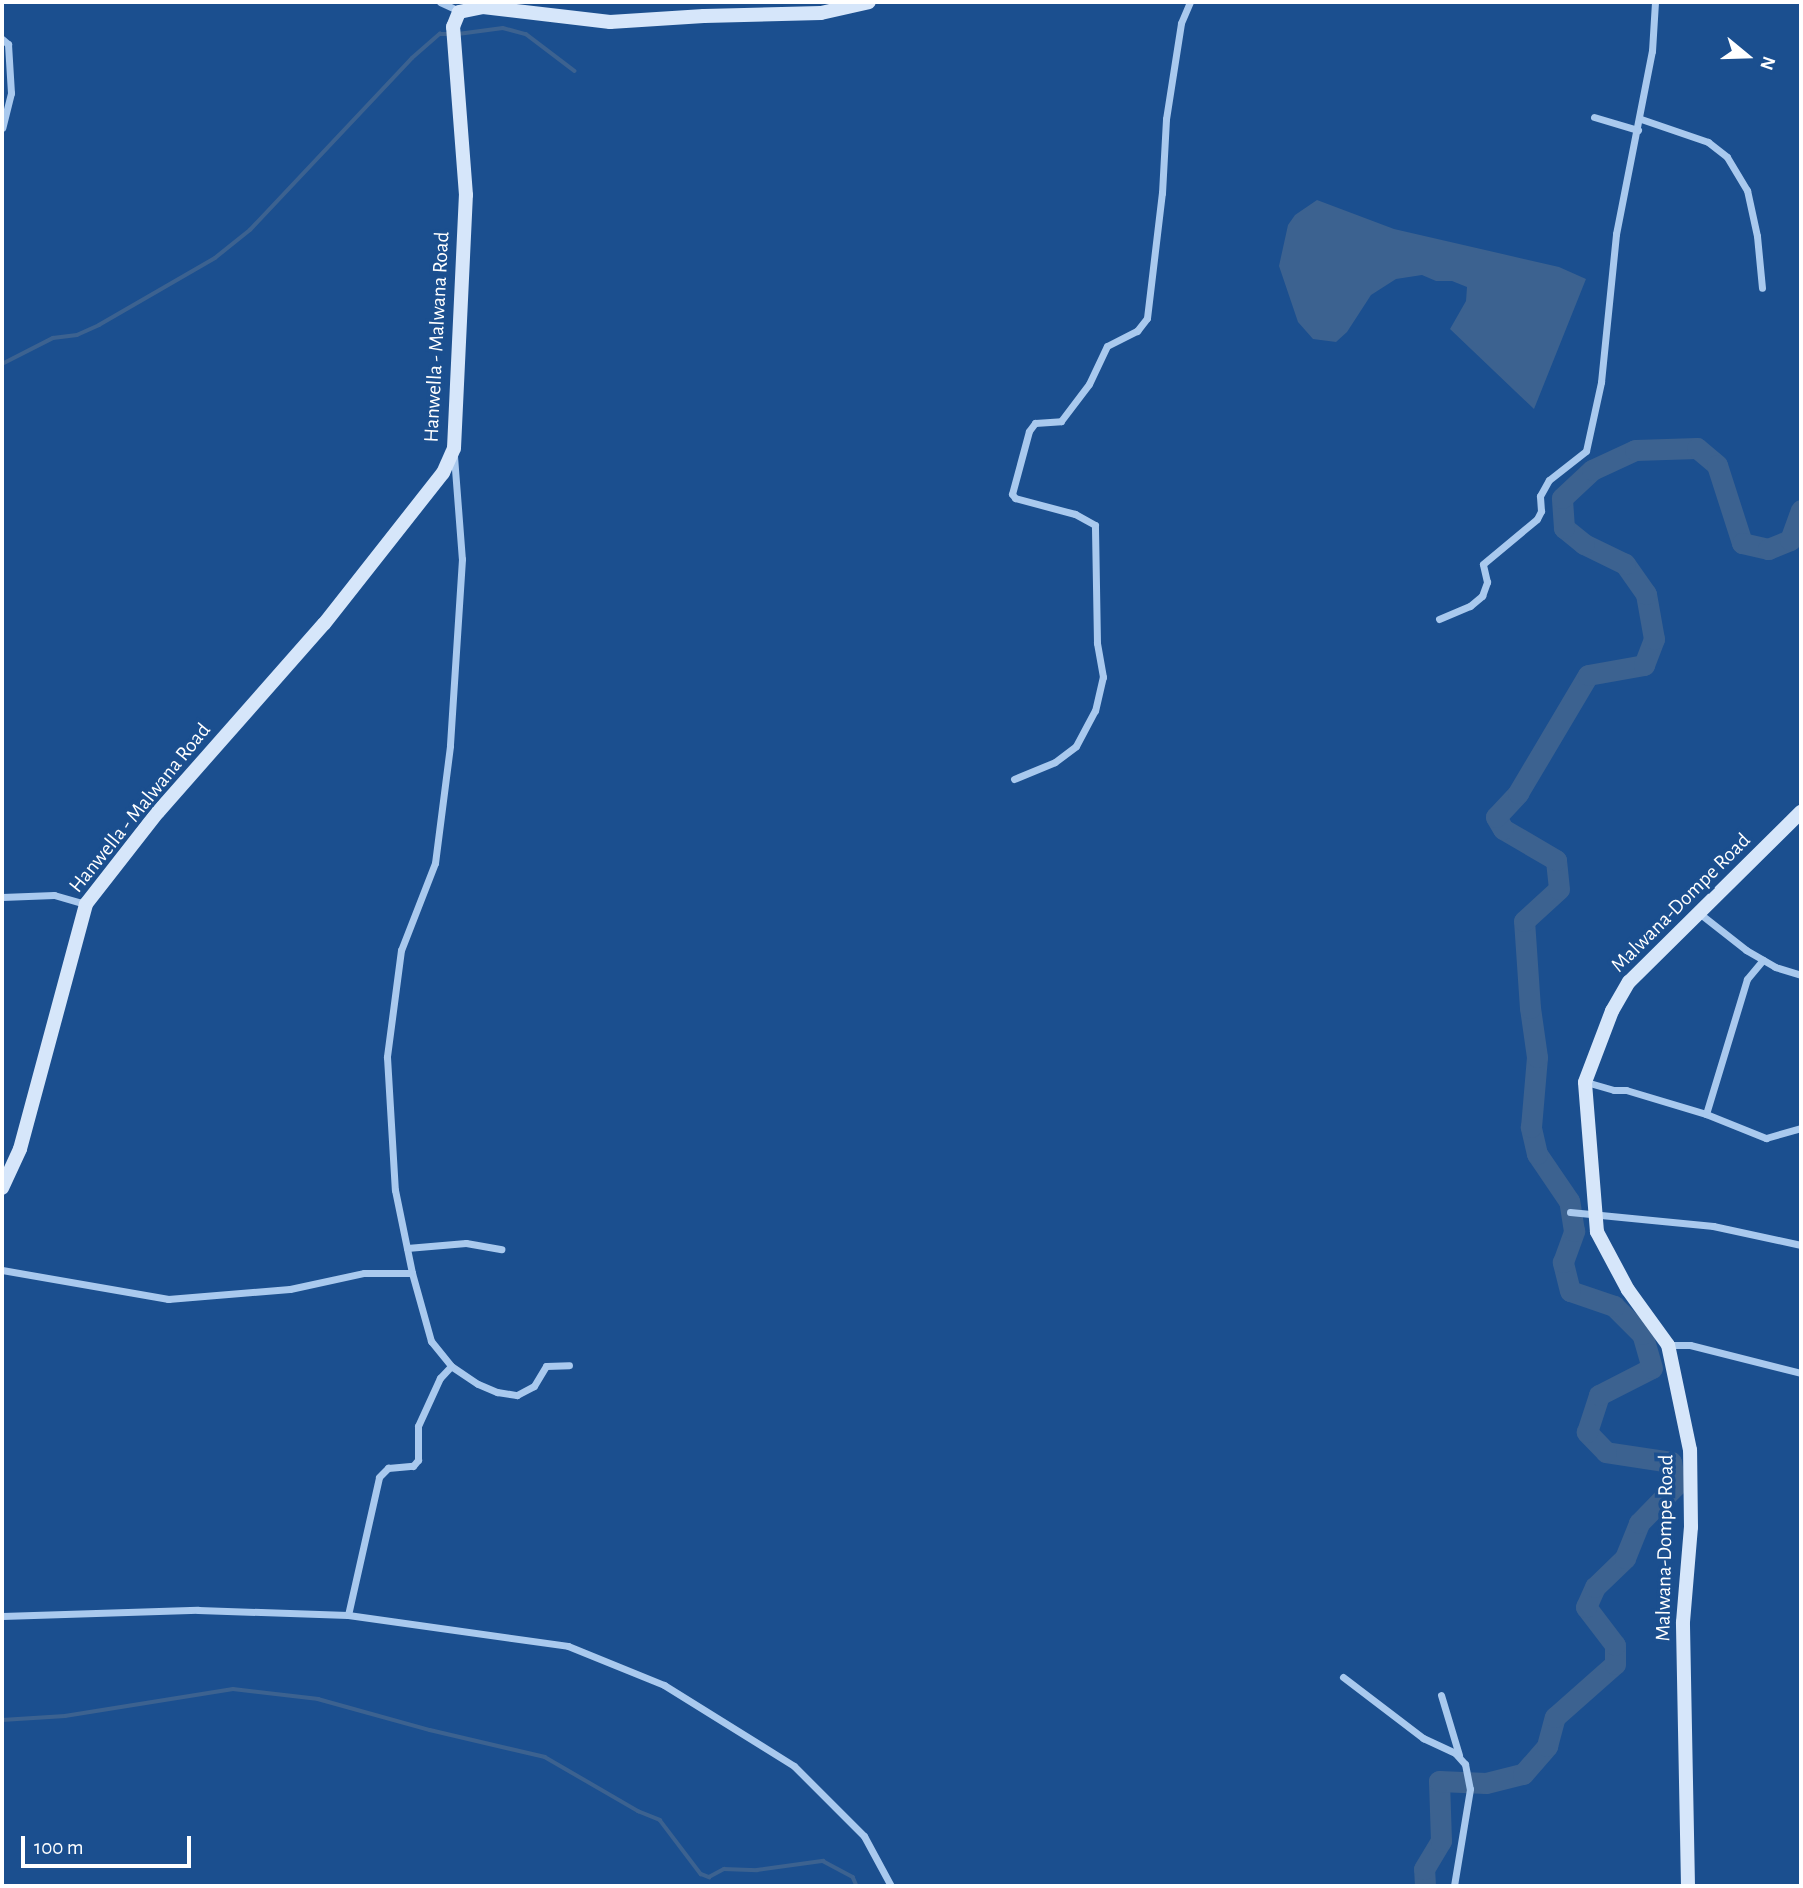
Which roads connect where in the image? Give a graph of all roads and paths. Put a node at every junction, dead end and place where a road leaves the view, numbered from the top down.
1 (440, 2) edge
2 (869, 2) edge
3 (1190, 2) edge
4 (1655, 2) edge
5 (459, 12) junction
6 (2, 39) edge
7 (1594, 117) dead end
8 (1641, 119) junction
9 (2, 128) edge
10 (1638, 130) junction
11 (1762, 288) dead end
12 (454, 448) junction
13 (1439, 619) dead end
14 (1014, 779) dead end
15 (1801, 812) edge
16 (2, 897) edge
17 (86, 904) junction
18 (1699, 913) junction
19 (1763, 960) junction
20 (1801, 975) edge
21 (1585, 1082) junction
22 (1706, 1114) junction
23 (1801, 1128) edge
24 (2, 1188) edge
25 (1570, 1212) dead end
26 (1595, 1214) junction
27 (1801, 1245) edge
28 (407, 1248) junction
29 (501, 1249) dead end
30 (2, 1270) edge
31 (412, 1273) junction
32 (1668, 1345) junction
33 (569, 1365) dead end
34 (451, 1366) junction
35 (1801, 1373) edge
36 (348, 1615) junction
37 (2, 1616) edge
38 (1343, 1677) dead end
39 (1441, 1695) dead end
40 (1461, 1759) junction
41 (891, 1886) edge
42 (1454, 1886) edge
43 (1688, 1886) edge

1 - 5 street
2 - 5 street
3 - 14 street
4 - 8 street
5 - 12 street, Hanwella - Malwana Road
6 - 9 street
7 - 10 street
8 - 10 street
8 - 11 street
10 - 13 street
12 - 17 street, Hanwella - Malwana Road
12 - 28 street
15 - 18 street, Malwana-Dompe Road
16 - 17 street
17 - 24 street, Hanwella - Malwana Road
18 - 19 street
18 - 21 street, Malwana-Dompe Road
19 - 20 street
19 - 22 street
21 - 22 street
21 - 26 street, Malwana-Dompe Road
22 - 23 street
25 - 26 street
26 - 27 street
26 - 32 street, Malwana-Dompe Road
28 - 29 street
28 - 31 street
30 - 31 street
31 - 34 street
32 - 35 street
32 - 43 street, Malwana-Dompe Road
33 - 34 street
34 - 36 street
36 - 37 street
36 - 41 street
38 - 40 street
39 - 40 street
40 - 42 street

